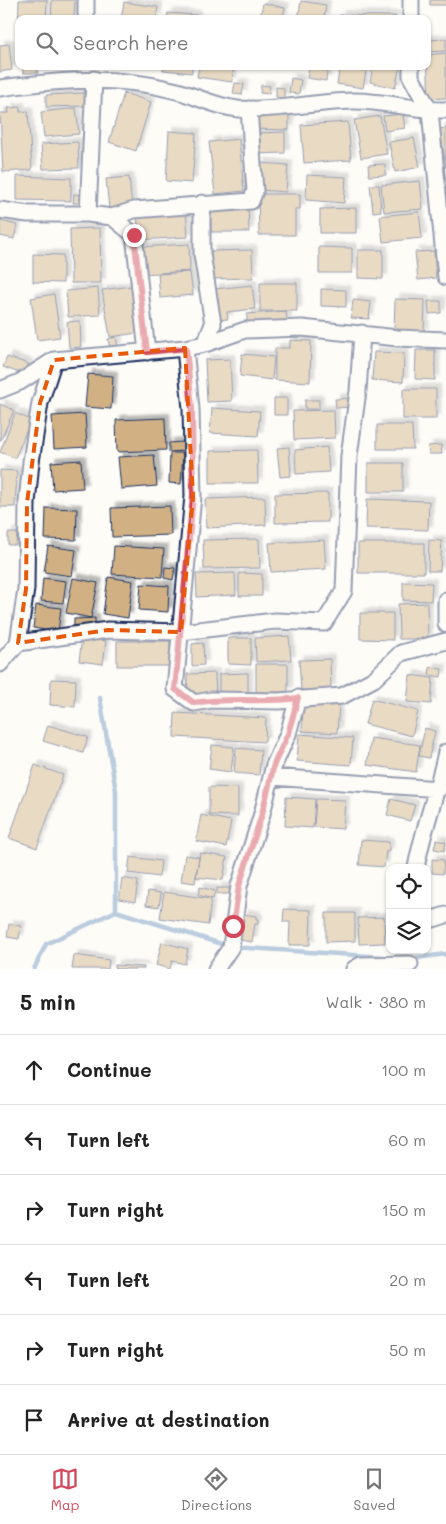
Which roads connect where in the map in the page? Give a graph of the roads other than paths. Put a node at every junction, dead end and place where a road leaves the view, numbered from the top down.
1 (86, 0) edge
2 (411, 0) edge
3 (86, 15) edge
4 (411, 15) edge
5 (411, 70) edge
6 (88, 75) edge
7 (0, 88) edge
8 (249, 109) junction
9 (446, 110) edge
10 (430, 111) junction
11 (202, 203) junction
12 (0, 210) edge
13 (88, 214) junction
14 (112, 217) junction
15 (443, 223) edge
16 (446, 277) edge
17 (362, 333) junction
18 (446, 340) edge
19 (206, 344) junction
20 (186, 348) junction
21 (147, 352) junction
22 (54, 360) junction
23 (0, 390) edge
24 (446, 600) edge
25 (446, 611) edge
26 (446, 624) edge
27 (180, 632) junction
28 (446, 641) edge
29 (18, 643) junction
30 (0, 664) edge
31 (298, 698) junction
32 (446, 752) edge
33 (272, 777) junction
34 (439, 789) junction
35 (417, 864) edge
36 (446, 915) edge
37 (431, 920) edge
38 (410, 962) edge
39 (216, 969) edge
40 (354, 969) edge

1 - 3 street
2 - 4 street
5 - 10 street
6 - 7 street
6 - 8 street
6 - 13 street
8 - 10 street
8 - 11 street
9 - 10 street
10 - 15 street
11 - 14 street
11 - 19 street
12 - 13 street
13 - 14 street
14 - 21 street
15 - 16 street
17 - 18 street
17 - 19 street
17 - 27 street
19 - 20 street
20 - 21 street
20 - 27 street
21 - 22 street
22 - 23 street
22 - 29 street
24 - 25 street
25 - 26 street
27 - 29 street
27 - 31 street
28 - 31 street
29 - 30 street
31 - 33 street
32 - 34 street
33 - 34 street
33 - 39 street
34 - 35 street
36 - 37 street
38 - 40 street

